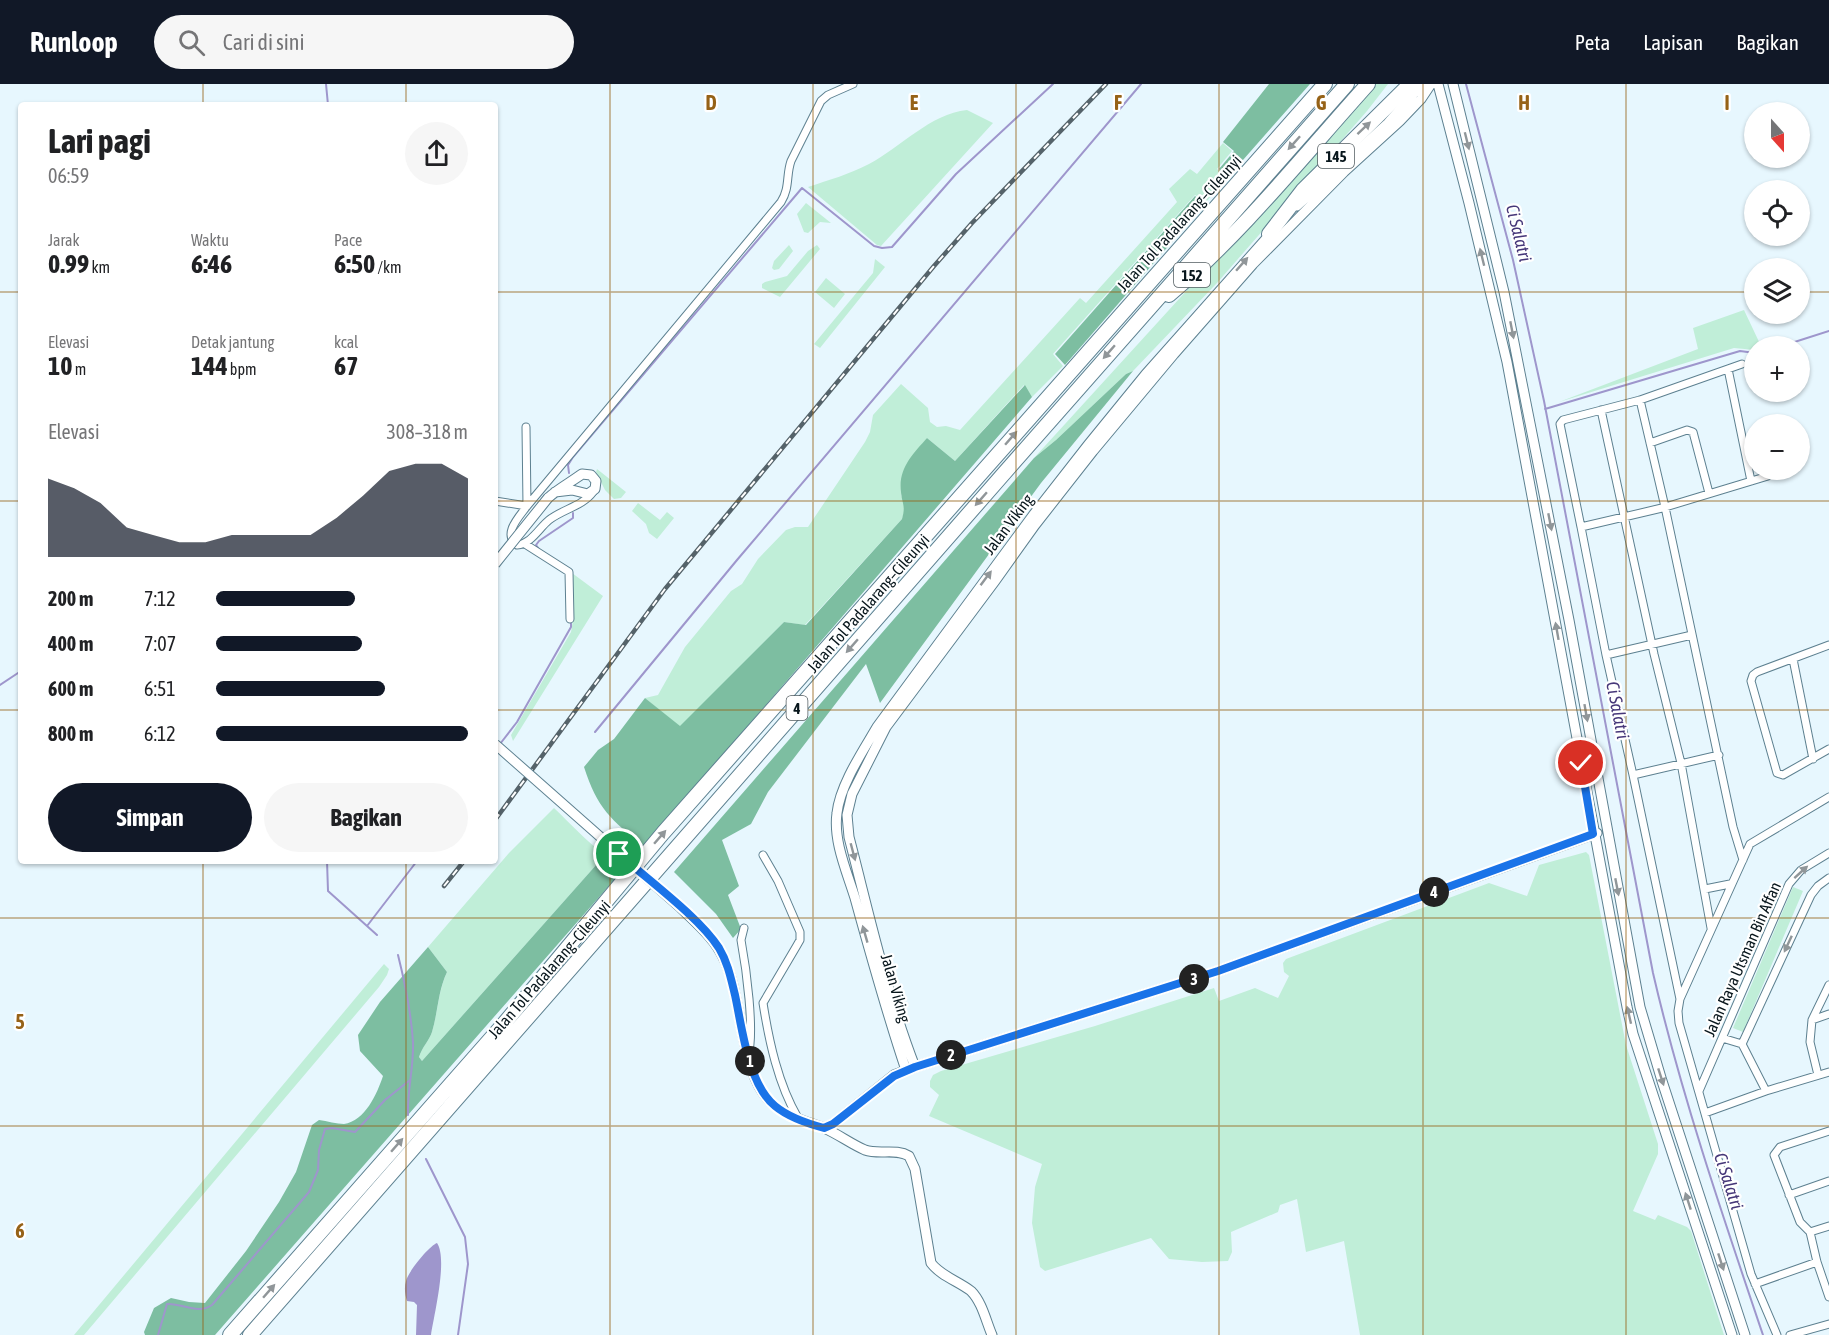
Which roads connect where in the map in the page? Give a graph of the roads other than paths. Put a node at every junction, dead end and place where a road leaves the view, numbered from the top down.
1 (853, 84) edge
2 (1325, 84) edge
3 (1347, 84) edge
4 (1368, 84) edge
5 (1410, 84) edge
6 (1422, 84) edge
7 (1431, 84) edge
8 (1438, 84) edge
9 (1453, 84) edge
10 (1421, 99) junction
11 (1443, 103) junction
12 (1249, 216) joint
13 (1269, 234) junction
14 (1118, 317) junction
15 (1130, 328) junction
16 (1742, 364) dead end
17 (1728, 369) junction
18 (1640, 399) junction
19 (1600, 410) junction
20 (526, 427) dead end
21 (1650, 443) junction
22 (578, 477) junction
23 (1755, 480) edge
24 (1752, 481) junction
25 (594, 491) junction
26 (580, 493) junction
27 (1709, 493) junction
28 (551, 495) junction
29 (498, 501) edge
30 (579, 503) junction
31 (527, 506) junction
32 (1665, 507) junction
33 (1624, 517) junction
34 (1581, 527) junction
35 (525, 544) junction
36 (498, 560) edge
37 (570, 619) dead end
38 (1692, 635) junction
39 (1652, 644) junction
40 (1829, 645) edge
41 (1606, 656) junction
42 (1793, 659) junction
43 (498, 747) edge
44 (1829, 749) edge
45 (1719, 755) junction
46 (1813, 759) junction
47 (1681, 763) junction
48 (1634, 776) junction
49 (1829, 797) edge
50 (1607, 830) junction
51 (1593, 834) junction
52 (1757, 838) junction
53 (1736, 840) junction
54 (1829, 853) edge
55 (762, 855) dead end
56 (1743, 860) junction
57 (1829, 878) edge
58 (1730, 885) junction
59 (1705, 889) junction
60 (744, 928) dead end
61 (1711, 928) junction
62 (1829, 985) edge
63 (1680, 999) junction
64 (1829, 1014) edge
65 (1812, 1020) junction
66 (1722, 1038) junction
67 (1742, 1044) junction
68 (748, 1056) junction
69 (910, 1069) junction
70 (1829, 1071) edge
71 (1818, 1075) junction
72 (1699, 1091) junction
73 (1766, 1091) junction
74 (1705, 1113) junction
75 (798, 1118) junction
76 (824, 1128) junction
77 (1829, 1131) edge
78 (1829, 1182) edge
79 (1789, 1195) junction
80 (1829, 1226) edge
81 (1810, 1232) junction
82 (1817, 1262) junction
83 (1825, 1274) edge
84 (1755, 1284) junction
85 (1829, 1296) edge
86 (1829, 1324) edge
87 (230, 1335) edge
88 (250, 1335) edge
89 (992, 1335) edge
90 (1732, 1335) edge
91 (1745, 1335) edge
92 (1777, 1335) edge
93 (1790, 1335) edge

1 - 31 street
2 - 14 highway, Jalan Tol Padalarang–Cileunyi / 4
3 -> 15 highway, Jalan Tol Padalarang–Cileunyi / 4
4 - 12 highway, 145
13 -> 5 highway, 145
6 - 13 street, Jalan Viking
7 - 10 street, Jalan Viking
8 - 11 street
9 -> 50 street
10 - 11 street
10 -> 69 street, Jalan Viking
51 -> 11 street
12 - 15 highway, 152
69 -> 13 street, Jalan Viking
14 - 15 highway
87 -> 14 highway, Jalan Tol Padalarang–Cileunyi / 4
15 -> 88 highway, Jalan Tol Padalarang–Cileunyi / 4
16 - 17 street
17 - 18 street
17 - 24 street
18 - 19 street
18 - 21 street
19 - 33 street
19 - 34 street
20 - 31 street
21 - 27 street
21 - 32 street
22 - 25 street
22 - 26 street
22 - 28 street
23 - 24 street
24 - 27 street
25 - 26 street
25 - 30 street
26 - 28 street
26 - 30 street
27 - 32 street
28 - 36 street, bridge
29 - 31 street
30 - 35 street
31 - 35 street
32 - 33 street
32 - 38 street
33 - 34 street
33 - 39 street
34 - 41 street
35 - 37 street
38 - 39 street
38 - 45 street
39 - 41 street
39 - 47 street
40 - 42 street
41 - 48 street
42 - 46 street
42 - 46 street
43 - 68 street, bridge
44 - 46 street
45 - 47 street
45 - 53 street
47 - 48 street
47 - 59 street
48 - 63 street
49 - 52 street
50 - 51 street
50 -> 91 street
51 - 69 street
90 -> 51 street
52 - 53 street
52 - 56 street
53 - 56 street
66 -> 54 street, Jalan Raya Utsman Bin Affan
55 - 75 street
56 - 58 street
57 -> 67 street
58 - 59 street
58 - 61 street
59 - 61 street
60 - 68 street
61 - 63 street
62 - 65 street
63 - 72 street
64 - 65 street
65 - 71 street
66 - 67 street
66 - 72 street, Jalan Raya Utsman Bin Affan
67 - 73 street
68 - 75 street
69 - 76 street
70 - 71 street
71 - 73 street
72 - 74 street
73 - 74 street
74 - 84 street
75 - 76 street
76 - 89 street
77 - 79 street
78 - 79 street
79 - 81 street
80 - 81 street
81 - 82 street
82 - 83 street
82 - 84 street
83 - 85 street
84 - 92 street
86 - 93 street

